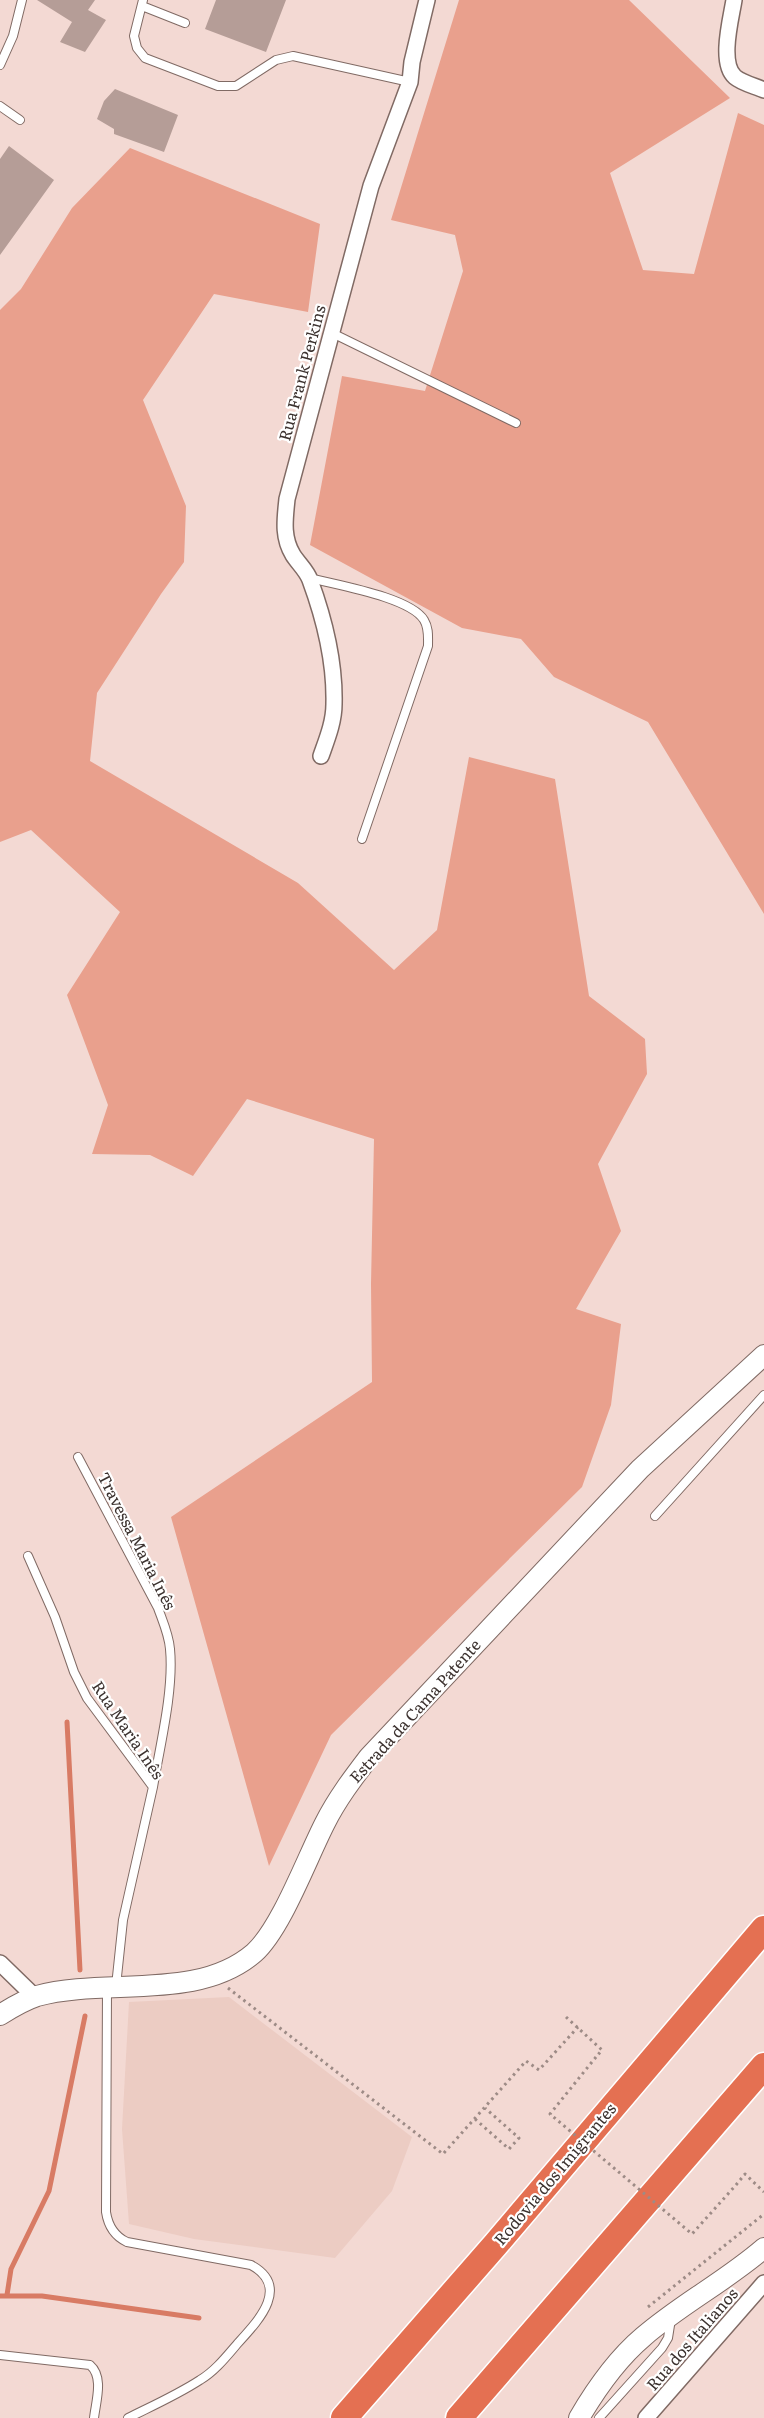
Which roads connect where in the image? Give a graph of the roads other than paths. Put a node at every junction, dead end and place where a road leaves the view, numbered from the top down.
1 (22, 0) edge
2 (427, 0) edge
3 (734, 0) edge
4 (143, 3) edge
5 (185, 23) dead end
6 (0, 64) edge
7 (410, 82) junction
8 (764, 90) edge
9 (0, 106) edge
10 (20, 120) dead end
11 (330, 332) junction
12 (516, 424) dead end
13 (310, 578) junction
14 (321, 756) dead end
15 (362, 838) dead end
16 (764, 1355) edge
17 (764, 1396) edge
18 (78, 1457) dead end
19 (655, 1516) dead end
20 (28, 1556) dead end
21 (153, 1787) junction
22 (764, 1929) edge
23 (0, 1963) edge
24 (112, 1987) junction
25 (35, 1997) junction
26 (0, 2015) edge
27 (764, 2066) edge
28 (764, 2092) edge
29 (652, 2194) junction
30 (764, 2248) edge
31 (764, 2283) edge
32 (671, 2316) junction
33 (0, 2356) edge
34 (94, 2418) edge
35 (128, 2418) edge
36 (344, 2418) edge
37 (459, 2418) edge
38 (578, 2418) edge
39 (599, 2418) edge
40 (646, 2418) edge

1 - 6 lane
2 - 7 street, Rua Frank Perkins
3 - 8 street
4 - 5 lane
4 - 7 lane
7 - 11 street, Rua Frank Perkins
9 - 10 lane
11 - 12 lane
11 - 13 street, Rua Frank Perkins
13 - 14 street, Rua Frank Perkins
13 - 15 lane
16 - 24 street, Estrada da Cama Patente
17 - 19 lane
18 - 21 lane, Travessa Maria Inês
20 - 21 lane, Rua Maria Inês
21 - 24 lane, Rua Maria Inês
22 - 36 highway, Rodovia dos Imigrantes
23 - 25 street
24 - 25 street, Estrada da Cama Patente
24 - 35 lane, Rua Maria Inês
25 - 26 street, Estrada da Cama Patente
27 - 29 highway
28 - 29 highway
29 - 37 highway
30 - 32 street
31 - 40 street, Rua dos Italianos
32 - 38 street
32 - 39 lane
33 - 34 lane

